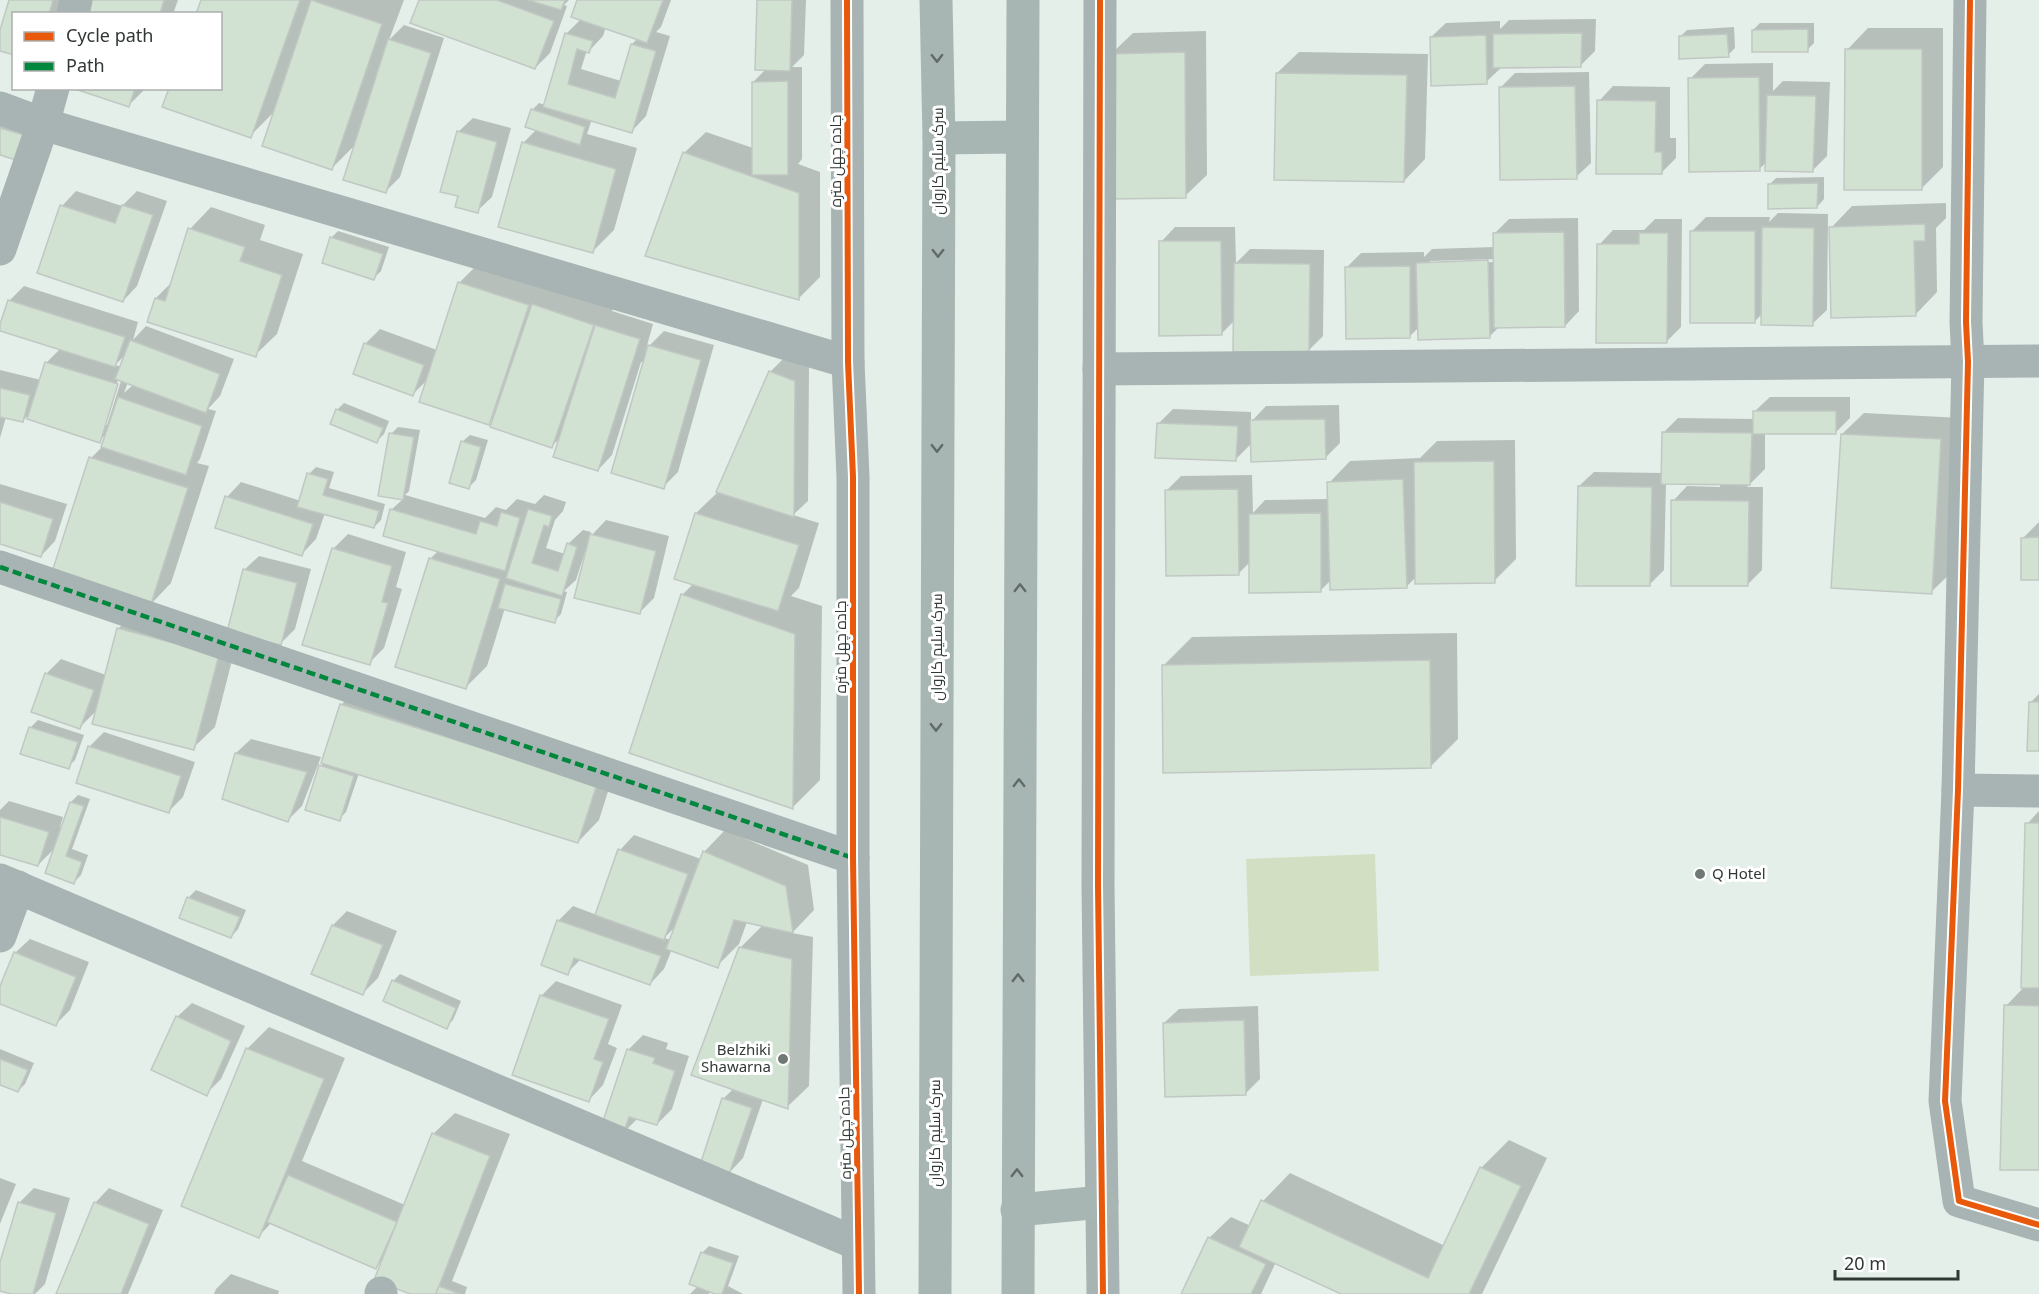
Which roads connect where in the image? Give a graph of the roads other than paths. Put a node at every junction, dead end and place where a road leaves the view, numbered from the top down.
1 (847, 0) edge
2 (936, 0) edge
3 (1023, 0) edge
4 (1100, 0) edge
5 (1970, 0) edge
6 (52, 90) edge
7 (0, 108) edge
8 (43, 124) junction
9 (1022, 137) junction
10 (939, 138) junction
11 (0, 249) edge
12 (2039, 361) edge
13 (848, 362) junction
14 (1968, 362) junction
15 (1099, 369) junction
16 (0, 567) edge
17 (1958, 790) junction
18 (2039, 791) edge
19 (853, 858) junction
20 (9, 883) edge
21 (0, 936) edge
22 (1102, 1202) junction
23 (1017, 1209) junction
24 (2039, 1225) edge
25 (858, 1244) junction
26 (859, 1294) edge
27 (935, 1294) edge
28 (1018, 1294) edge
29 (1103, 1294) edge

1 - 13 street, جاده چهل متره
2 -> 10 main road, سرک سلیم کاروان
3 - 9 main road
4 - 15 street
5 - 14 street
6 - 8 street
7 - 8 street
8 - 11 street
8 - 13 street
9 - 10 main road
23 -> 9 main road
10 -> 27 main road, سرک سلیم کاروان
12 - 14 street
13 - 19 street, جاده چهل متره
14 - 15 street
14 - 17 street
15 - 22 street
16 - 19 street
17 - 18 street
17 - 24 street
19 - 25 street, جاده چهل متره
20 - 21 street
20 - 25 street
22 - 23 main road
22 - 29 street
23 - 28 main road
25 - 26 street, جاده چهل متره

